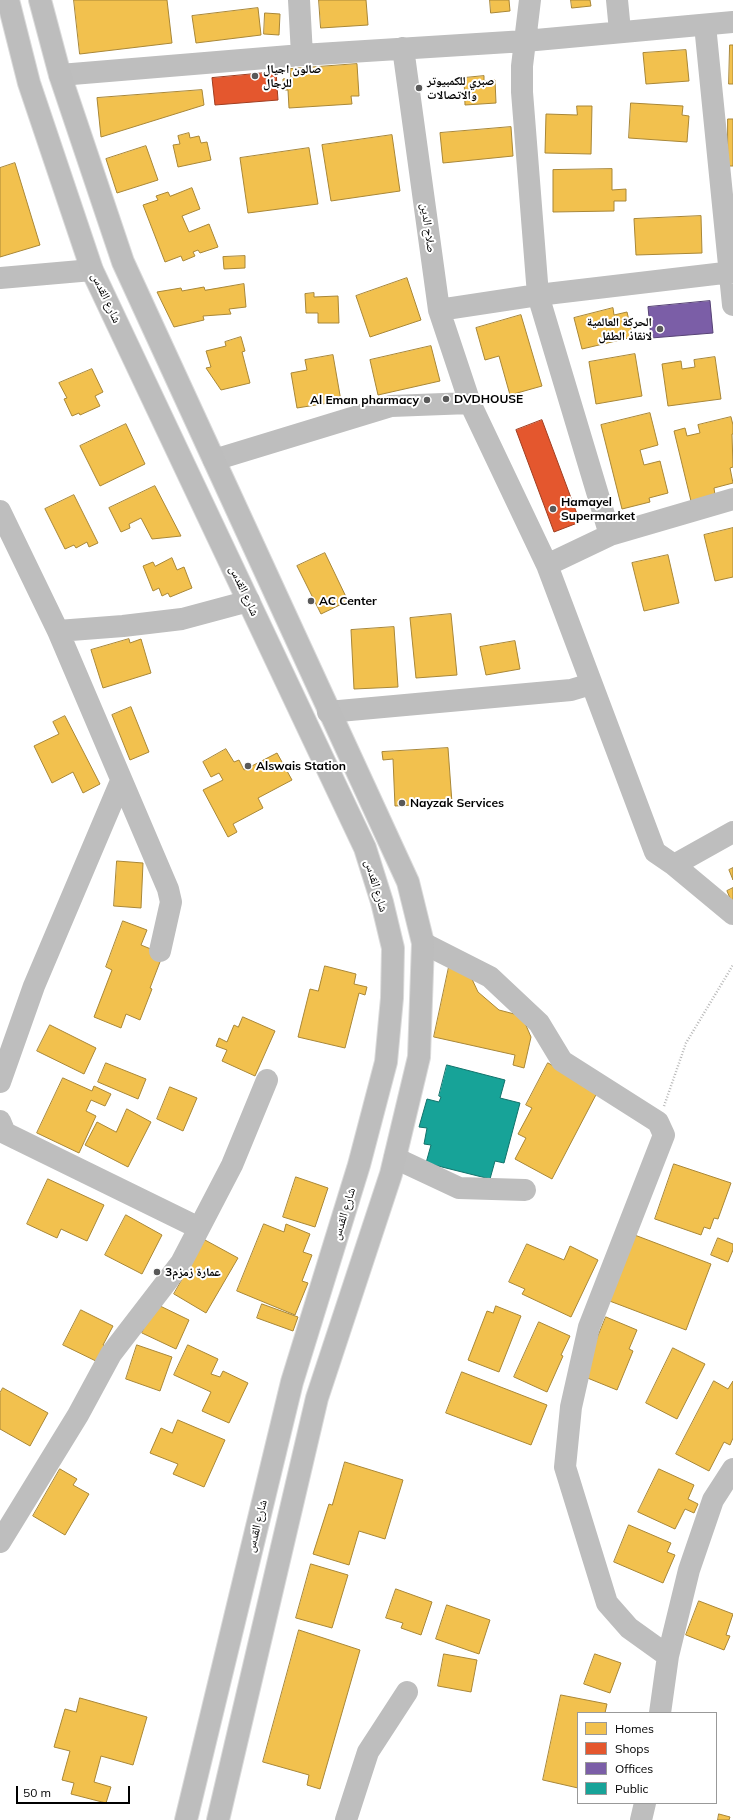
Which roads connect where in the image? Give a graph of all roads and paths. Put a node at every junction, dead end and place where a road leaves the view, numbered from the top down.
1 (8, 0) edge
2 (40, 0) edge
3 (299, 0) edge
4 (530, 0) edge
5 (617, 0) edge
6 (733, 22) edge
7 (704, 25) junction
8 (620, 31) junction
9 (526, 41) junction
10 (403, 48) junction
11 (302, 55) junction
12 (60, 75) junction
13 (123, 262) junction
14 (92, 270) junction
15 (731, 272) edge
16 (0, 278) edge
17 (538, 295) junction
18 (733, 305) edge
19 (439, 310) junction
20 (470, 403) junction
21 (214, 460) junction
22 (187, 467) junction
23 (733, 499) edge
24 (0, 511) edge
25 (610, 535) junction
26 (547, 565) junction
27 (249, 601) junction
28 (58, 631) junction
29 (591, 684) junction
30 (328, 712) junction
31 (121, 781) junction
32 (733, 832) edge
33 (674, 864) junction
34 (733, 914) edge
35 (423, 943) junction
36 (160, 951) dead end
37 (733, 965) edge
38 (267, 1080) dead end
39 (0, 1082) edge
40 (0, 1122) edge
41 (658, 1122) junction
42 (395, 1158) junction
43 (525, 1190) dead end
44 (199, 1228) junction
45 (292, 1382) junction
46 (316, 1398) junction
47 (733, 1468) edge
48 (0, 1542) edge
49 (668, 1656) junction
50 (407, 1692) dead end
51 (660, 1712) edge
52 (645, 1804) edge
53 (186, 1820) edge
54 (218, 1820) edge
55 (346, 1820) edge
56 (641, 1820) edge

1 - 14 main road, شارع القدس
2 - 12 main road
3 - 11 street
4 - 9 street
5 - 8 street
6 - 7 street
7 - 8 street
7 - 15 street
8 - 9 street
9 - 10 street
9 - 17 street
10 - 11 street
10 - 19 street, صلاح الدين
11 - 12 street
12 - 13 main road
13 - 14 main road
13 - 21 main road
14 - 16 street
14 - 22 main road, شارع القدس
15 - 17 street
15 - 18 street
17 - 19 street
17 - 25 street
19 - 20 street, صلاح الدين
20 - 21 street
20 - 26 street, صلاح الدين
21 - 22 main road
21 - 30 main road
22 - 27 main road, شارع القدس
23 - 25 street
24 - 28 street
25 - 26 street
26 - 29 street, صلاح الدين
27 - 28 street
27 - 45 main road, شارع القدس
28 - 31 street
29 - 30 street
29 - 33 street, صلاح الدين
30 - 35 main road
31 - 36 street
31 - 39 street
32 - 33 street
33 - 34 street, صلاح الدين
35 - 41 street
35 - 42 main road
37 - 41 path
38 - 44 street
40 - 44 street
41 - 49 street
42 - 43 street
42 - 46 main road
44 - 48 street
45 - 46 main road
45 - 53 main road, شارع القدس
46 - 54 main road
47 - 49 street
49 - 51 street
50 - 55 street
52 - 56 street

